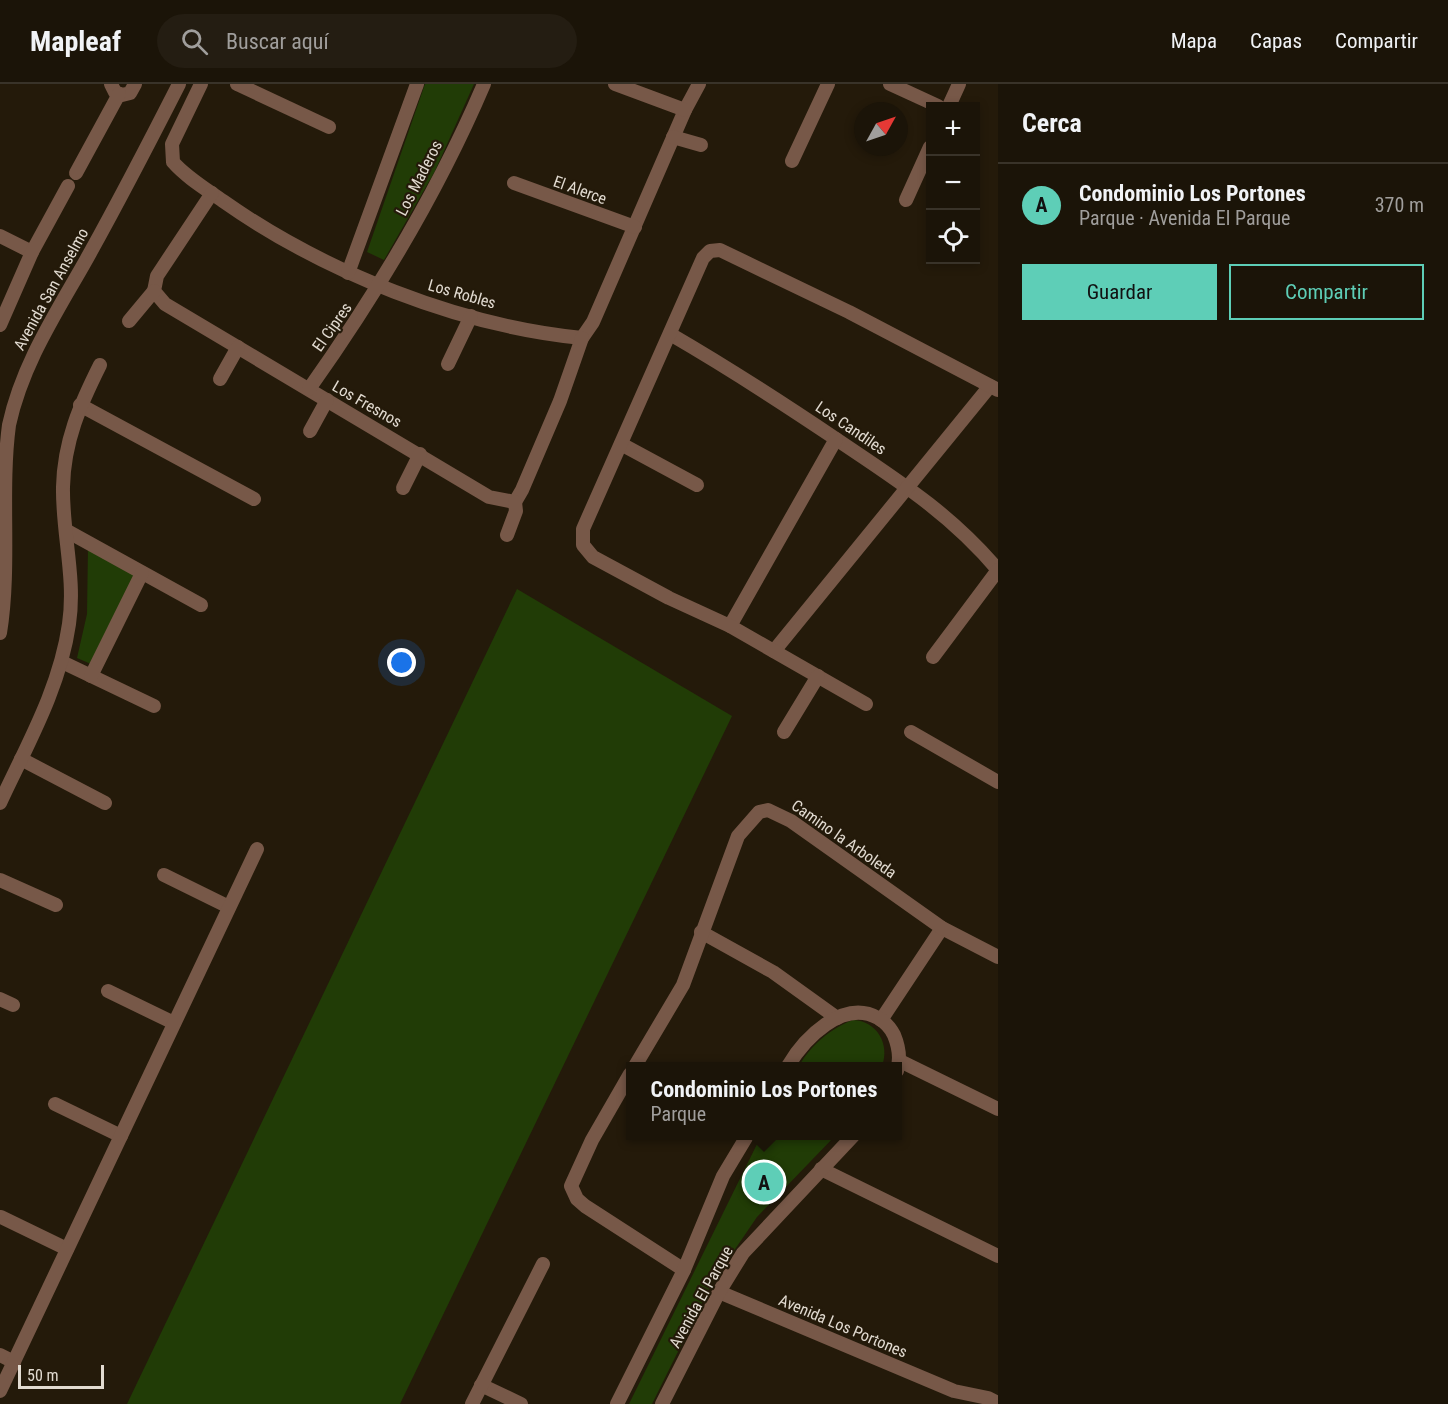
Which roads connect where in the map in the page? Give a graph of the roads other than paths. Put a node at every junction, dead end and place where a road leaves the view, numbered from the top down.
1 (135, 84) edge
2 (179, 84) edge
3 (201, 84) edge
4 (237, 84) edge
5 (417, 84) edge
6 (484, 84) edge
7 (615, 84) edge
8 (699, 84) edge
9 (828, 84) edge
10 (890, 84) edge
11 (960, 84) edge
12 (115, 89) edge
13 (929, 102) edge
14 (951, 102) edge
15 (685, 110) junction
16 (329, 127) dead end
17 (674, 137) junction
18 (701, 145) dead end
19 (926, 156) edge
20 (792, 162) dead end
21 (76, 173) dead end
22 (514, 183) dead end
23 (68, 186) dead end
24 (212, 193) junction
25 (906, 200) dead end
26 (635, 227) junction
27 (0, 236) edge
28 (32, 252) junction
29 (348, 273) junction
30 (380, 284) junction
31 (154, 291) junction
32 (471, 316) junction
33 (129, 321) dead end
34 (0, 325) edge
35 (670, 334) junction
36 (582, 338) junction
37 (238, 347) junction
38 (448, 364) dead end
39 (100, 365) dead end
40 (220, 379) dead end
41 (994, 388) edge
42 (309, 389) junction
43 (327, 400) junction
44 (80, 405) junction
45 (310, 431) dead end
46 (836, 439) junction
47 (621, 444) junction
48 (420, 454) junction
49 (697, 485) dead end
50 (909, 487) junction
51 (403, 488) dead end
52 (254, 499) dead end
53 (515, 502) junction
54 (66, 531) junction
55 (507, 535) dead end
56 (2, 540) edge
57 (2, 561) edge
58 (998, 570) edge
59 (142, 573) junction
60 (201, 605) dead end
61 (730, 626) junction
62 (0, 633) edge
63 (774, 651) junction
64 (933, 657) dead end
65 (62, 662) junction
66 (91, 676) junction
67 (818, 676) junction
68 (866, 704) dead end
69 (154, 706) dead end
70 (784, 732) dead end
71 (911, 732) dead end
72 (21, 759) junction
73 (998, 782) edge
74 (0, 803) edge
75 (105, 803) dead end
76 (256, 849) dead end
77 (164, 875) dead end
78 (0, 880) edge
79 (56, 904) dead end
80 (229, 907) junction
81 (942, 928) junction
82 (701, 932) junction
83 (998, 957) edge
84 (108, 991) dead end
85 (837, 1018) junction
86 (881, 1020) junction
87 (174, 1023) junction
88 (637, 1062) edge
89 (790, 1062) edge
90 (899, 1062) edge
91 (902, 1067) edge
92 (626, 1081) edge
93 (55, 1104) dead end
94 (998, 1109) edge
95 (121, 1136) junction
96 (745, 1140) edge
97 (849, 1140) edge
98 (821, 1169) junction
99 (1, 1218) edge
100 (67, 1249) junction
101 (998, 1256) edge
102 (543, 1264) dead end
103 (684, 1270) junction
104 (719, 1292) junction
105 (0, 1355) edge
106 (14, 1362) junction
107 (481, 1385) junction
108 (954, 1390) junction
109 (0, 1391) edge
110 (998, 1403) edge
111 (472, 1404) edge
112 (521, 1404) edge
113 (616, 1404) edge
114 (662, 1404) edge
115 (967, 1404) edge

1 - 12 street
2 - 56 street, Avenida San Anselmo
3 - 24 street, Los Robles
4 - 16 street
5 - 29 street, Los Maderos
6 - 30 street, Los Maderos
7 - 15 street
8 - 15 street
9 - 20 street
10 - 13 street
11 - 14 street
12 - 21 street
15 - 17 street
17 - 18 street
17 - 26 street
19 - 25 street
22 - 26 street, El Alerce
23 - 28 street
24 - 29 street, Los Robles
24 - 31 street
26 - 36 street
27 - 28 street
28 - 34 street
29 - 30 street, Los Robles
30 - 32 street, Los Robles
30 - 42 street, El Cipres
31 - 33 street
31 - 37 street, Los Fresnos
32 - 36 street, Los Robles
32 - 38 street
35 - 41 street
35 - 46 street, Los Candiles
35 - 47 street
36 - 53 street
37 - 40 street
37 - 42 street, Los Fresnos
39 - 44 street
41 - 50 street
42 - 43 street, Los Fresnos
43 - 45 street
43 - 48 street, Los Fresnos
44 - 52 street
44 - 54 street
46 - 50 street, Los Candiles
46 - 61 street
47 - 49 street
47 - 61 street
48 - 51 street
48 - 53 street, Los Fresnos
50 - 58 street, Los Candiles
50 - 63 street
53 - 55 street
54 - 59 street
54 - 65 street
56 - 57 street, Avenida San Anselmo
57 - 62 street, Avenida San Anselmo
58 - 64 street
59 - 60 street
59 - 66 street
61 - 63 street
63 - 67 street
65 - 66 street
65 - 72 street
66 - 69 street
67 - 68 street
67 - 70 street
71 - 73 street
72 - 74 street
72 - 75 street
76 - 80 street
77 - 80 street
78 - 79 street
80 - 87 street
81 - 82 street, Camino la Arboleda
81 - 83 street, Camino la Arboleda
81 - 86 street
82 - 85 street
82 - 88 street, Camino la Arboleda
84 - 87 street
85 - 86 street
85 - 89 street
86 - 90 street
87 - 95 street
91 - 94 street
92 - 103 street
93 - 95 street
95 - 100 street
96 - 103 street, Avenida El Parque
97 - 98 street, Avenida El Parque
98 - 101 street
98 - 104 street, Avenida El Parque
99 - 100 street
100 - 106 street
102 - 107 street
103 - 113 street, Avenida El Parque
104 - 108 street, Avenida Los Portones
104 - 114 street, Avenida El Parque
105 - 106 street
106 - 109 street
107 - 111 street
107 - 112 street
108 - 110 street, Avenida Los Portones
108 - 115 street, Avenida Los Portones

